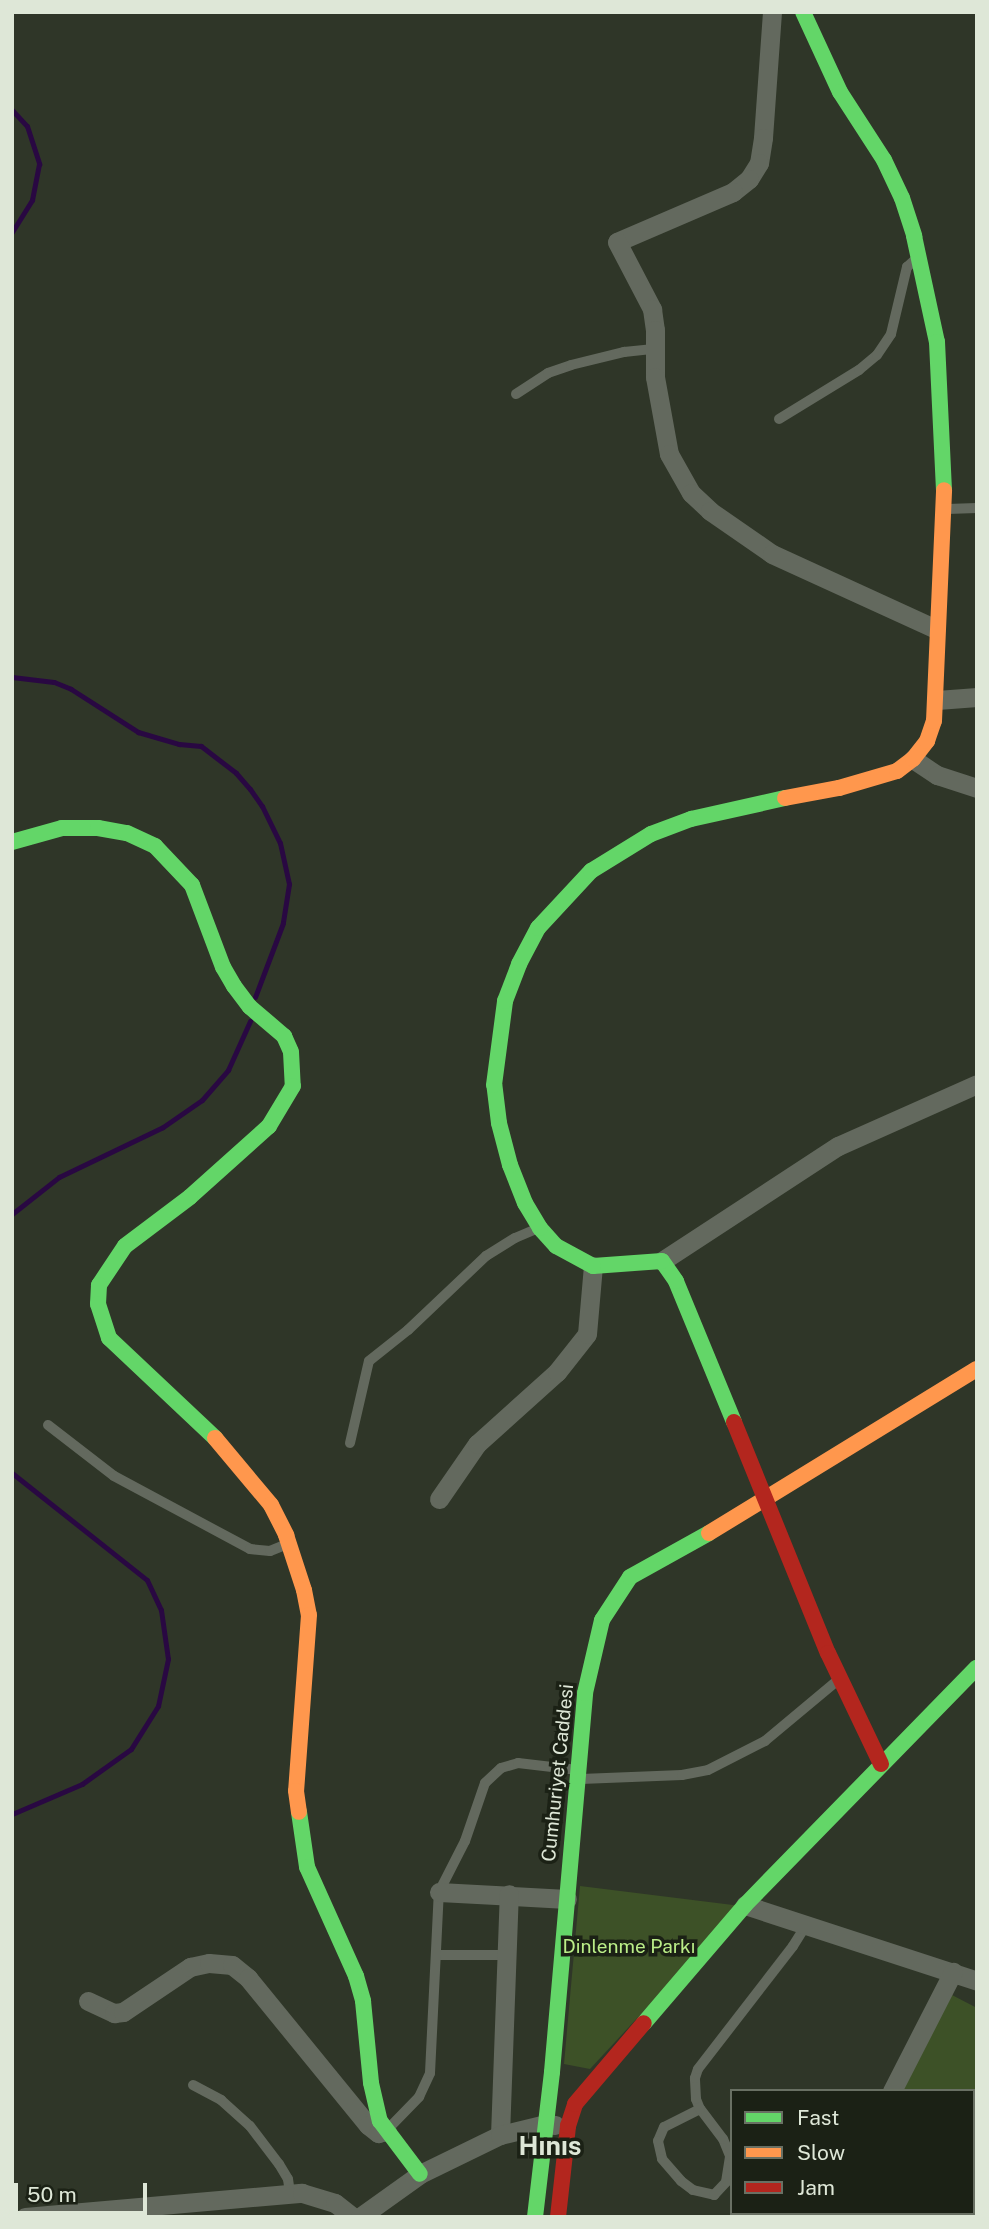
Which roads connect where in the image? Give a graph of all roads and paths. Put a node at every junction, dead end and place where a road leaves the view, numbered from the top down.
1 (772, 12) edge
2 (803, 12) edge
3 (919, 258) junction
4 (654, 349) junction
5 (516, 394) dead end
6 (779, 419) dead end
7 (977, 508) edge
8 (943, 509) junction
9 (936, 629) junction
10 (977, 697) edge
11 (937, 700) junction
12 (913, 759) junction
13 (977, 788) edge
14 (12, 842) edge
15 (977, 1084) edge
16 (540, 1228) junction
17 (662, 1261) junction
18 (593, 1266) junction
19 (977, 1369) edge
20 (48, 1425) dead end
21 (349, 1443) dead end
22 (439, 1499) dead end
23 (764, 1502) junction
24 (289, 1543) junction
25 (977, 1667) edge
26 (840, 1678) junction
27 (881, 1764) junction
28 (578, 1775) junction
29 (439, 1892) junction
30 (509, 1894) junction
31 (567, 1899) junction
32 (745, 1905) junction
33 (806, 1925) junction
34 (436, 1955) junction
35 (507, 1955) junction
36 (953, 1972) junction
37 (977, 1982) edge
38 (88, 2001) dead end
39 (193, 2085) dead end
40 (893, 2089) edge
41 (700, 2109) junction
42 (546, 2124) junction
43 (568, 2126) junction
44 (387, 2130) junction
45 (500, 2135) junction
46 (420, 2174) junction
47 (290, 2194) junction
48 (25, 2217) edge
49 (353, 2217) edge
50 (360, 2217) edge
51 (535, 2217) edge
52 (558, 2217) edge

1 - 4 street
2 - 3 street
3 - 6 lane
3 - 8 street
4 - 5 lane
4 - 9 street
7 - 8 lane
8 - 9 street
9 - 11 street
10 - 11 street
11 - 12 street
12 - 13 street
12 - 16 street
14 - 24 street
15 - 17 street
16 - 18 street
16 - 21 lane
17 - 18 street
17 - 23 street
18 - 22 street
19 - 23 street, Cumhuriyet Caddesi
20 - 24 lane
23 - 26 street
23 - 28 street, Cumhuriyet Caddesi
24 - 44 street
25 - 27 street
26 - 27 street
26 - 28 lane
27 - 32 street
28 - 29 lane
28 - 31 street, Cumhuriyet Caddesi
29 - 30 street
29 - 34 lane
30 - 31 street
30 - 35 street
31 - 42 street, Cumhuriyet Caddesi
32 - 33 street
32 - 43 street
33 - 36 street
33 - 41 lane
34 - 35 lane
34 - 44 lane
35 - 45 street
36 - 37 street
36 - 40 street
38 - 44 street
39 - 47 lane
41 - 41 lane
42 - 43 street
42 - 45 street
42 - 51 street, Cumhuriyet Caddesi
43 - 52 street
44 - 46 street
45 - 46 street
46 - 50 street
47 - 48 street
47 - 49 street

